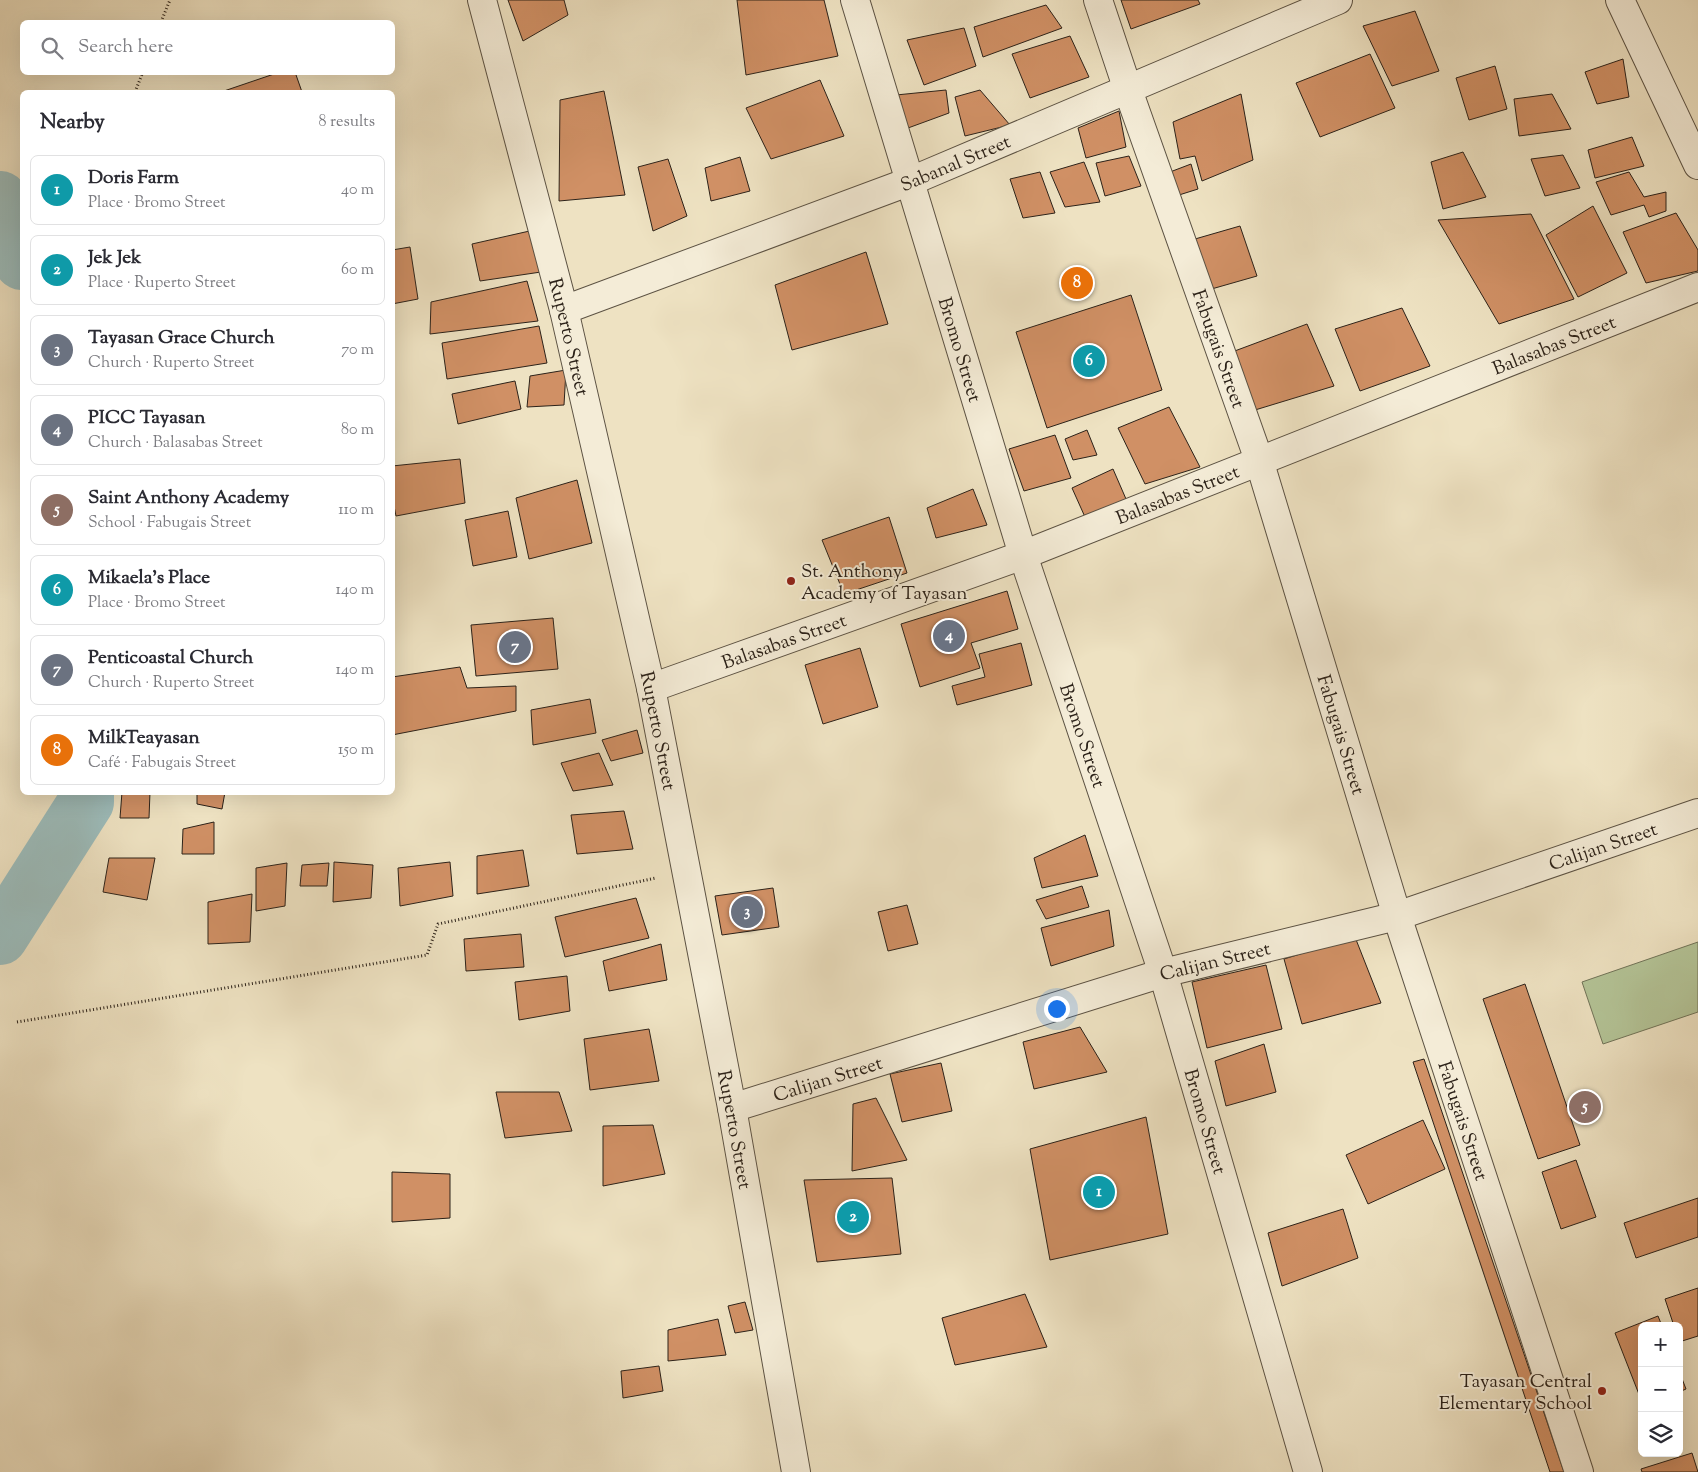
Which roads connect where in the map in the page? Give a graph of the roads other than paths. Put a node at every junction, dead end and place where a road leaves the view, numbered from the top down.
1 (482, 0) edge
2 (855, 0) edge
3 (1098, 0) edge
4 (1338, 0) edge
5 (1620, 0) edge
6 (1128, 90) junction
7 (1698, 166) edge
8 (911, 181) junction
9 (1698, 287) edge
10 (564, 310) junction
11 (1259, 460) junction
12 (1023, 555) junction
13 (651, 688) junction
14 (1698, 813) edge
15 (1397, 916) junction
16 (1163, 973) junction
17 (732, 1108) junction
18 (796, 1472) edge
19 (1308, 1472) edge
20 (1579, 1472) edge

1 - 10 street, Ruperto Street
2 - 8 street, Bromo Street
3 - 6 street, Fabugais Street
4 - 6 street, Sabanal Street
5 - 7 street
6 - 8 street, Sabanal Street
6 - 11 street, Fabugais Street
8 - 10 street, Sabanal Street
8 - 12 street, Bromo Street
9 - 11 street, Balasabas Street
10 - 13 street, Ruperto Street
11 - 12 street, Balasabas Street
11 - 15 street, Fabugais Street
12 - 13 street, Balasabas Street
12 - 16 street, Bromo Street
13 - 17 street, Ruperto Street
14 - 15 street, Calijan Street
15 - 16 street, Calijan Street
15 - 20 street, Fabugais Street
16 - 17 street, Calijan Street
16 - 19 street, Bromo Street
17 - 18 street, Ruperto Street

